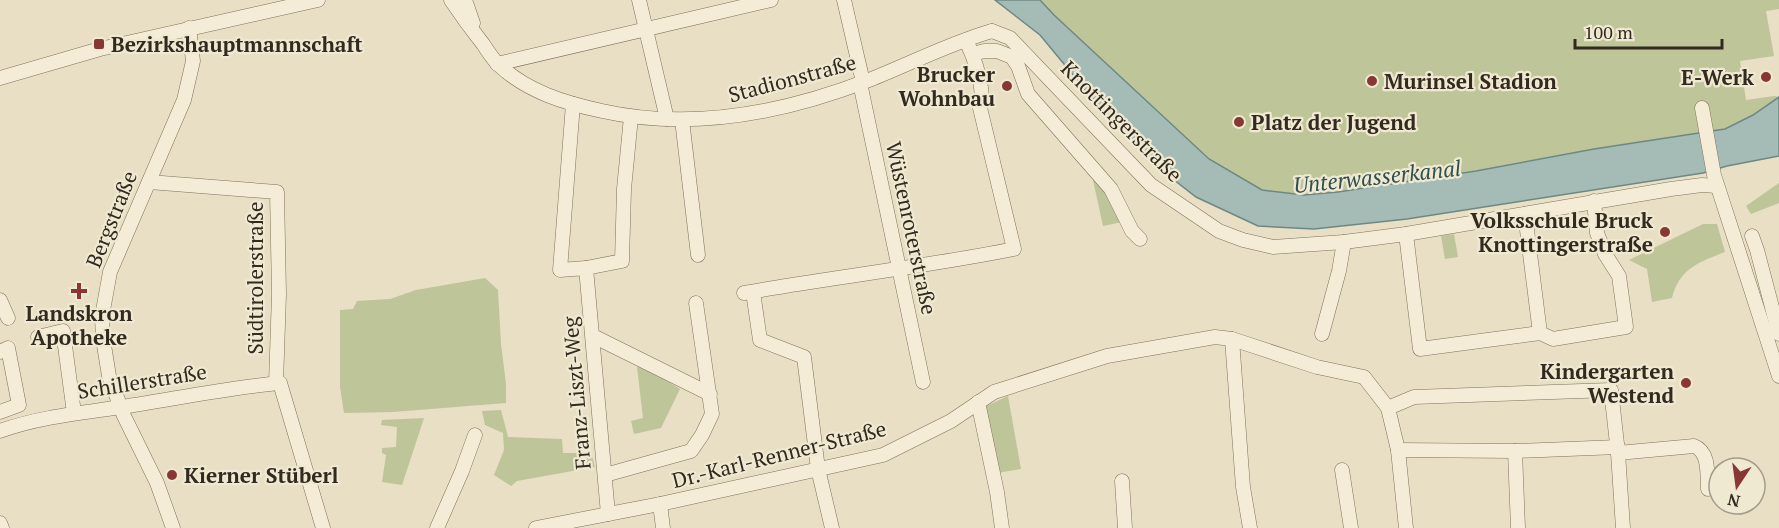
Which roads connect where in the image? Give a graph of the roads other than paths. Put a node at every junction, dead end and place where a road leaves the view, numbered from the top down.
1 (318, 0) edge
2 (451, 0) edge
3 (465, 0) edge
4 (639, 0) edge
5 (771, 0) edge
6 (844, 0) edge
7 (189, 28) junction
8 (646, 28) junction
9 (992, 28) joint
10 (477, 36) junction
11 (966, 40) junction
12 (973, 54) junction
13 (497, 64) junction
14 (0, 78) edge
15 (861, 83) junction
16 (573, 104) junction
17 (1702, 108) dead end
18 (631, 117) junction
19 (667, 119) junction
20 (681, 120) junction
21 (1715, 180) junction
22 (149, 182) junction
23 (1594, 201) junction
24 (1525, 214) junction
25 (1406, 234) junction
26 (1752, 236) dead end
27 (1140, 239) dead end
28 (1344, 242) junction
29 (698, 255) dead end
30 (586, 268) junction
31 (900, 269) junction
32 (0, 300) edge
33 (696, 303) dead end
34 (8, 318) dead end
35 (1540, 333) junction
36 (1322, 334) dead end
37 (1779, 334) edge
38 (593, 336) junction
39 (38, 337) dead end
40 (1232, 339) junction
41 (0, 352) edge
42 (1778, 370) edge
43 (923, 382) dead end
44 (278, 383) junction
45 (710, 394) junction
46 (978, 402) junction
47 (120, 407) junction
48 (1388, 408) junction
49 (4, 411) edge
50 (74, 413) junction
51 (6, 428) edge
52 (475, 435) dead end
53 (1398, 450) junction
54 (1618, 450) junction
55 (1515, 451) junction
56 (818, 469) junction
57 (1342, 470) dead end
58 (605, 475) junction
59 (1707, 478) edge
60 (1122, 481) dead end
61 (660, 504) junction
62 (608, 514) junction
63 (0, 523) edge
64 (2, 528) edge
65 (172, 528) edge
66 (323, 528) edge
67 (437, 528) edge
68 (536, 528) edge
69 (663, 528) edge
70 (832, 528) edge
71 (1002, 528) edge
72 (1125, 528) edge
73 (1250, 528) edge
74 (1351, 528) edge
75 (1406, 528) edge
76 (1518, 528) edge
77 (1623, 528) edge

1 - 7 street
2 - 10 street, Stadionstraße
3 - 10 street, Stadionstraße
4 - 8 street
5 - 8 street
6 - 15 street, Wüstenroterstraße
7 - 14 street
7 - 22 street, Bergstraße
8 - 13 street
8 - 19 street
9 - 11 street, Stadionstraße
9 - 28 street, Knottingerstraße
10 - 13 street, Stadionstraße
11 - 12 street
11 - 15 street, Stadionstraße
12 - 27 street
12 - 31 street
13 - 16 street, Stadionstraße
15 - 20 street, Stadionstraße
15 - 31 street, Wüstenroterstraße
16 - 18 street, Stadionstraße
16 - 30 street
17 - 21 street
18 - 19 street, Stadionstraße
18 - 30 street
19 - 20 street, Stadionstraße
20 - 29 street
21 - 23 street, Knottingerstraße
21 - 42 street
22 - 44 street, Südtirolerstraße
22 - 47 street, Bergstraße
23 - 24 street, Knottingerstraße
23 - 35 street
24 - 25 street, Knottingerstraße
24 - 35 street
25 - 28 street, Knottingerstraße
25 - 35 street
26 - 37 street
28 - 36 street
30 - 38 street, Franz-Liszt-Weg
31 - 43 street, Wüstenroterstraße
31 - 56 street
32 - 34 street
33 - 45 street
38 - 45 street
38 - 58 street, Franz-Liszt-Weg
39 - 50 street
40 - 46 street, Dr.-Karl-Renner-Straße
40 - 48 street, Dr.-Karl-Renner-Straße
40 - 73 street
41 - 49 street, Schillerstraße
44 - 47 street, Schillerstraße
44 - 66 street, Südtirolerstraße
45 - 58 street
46 - 56 street, Dr.-Karl-Renner-Straße
46 - 71 street
47 - 50 street, Schillerstraße
47 - 65 street, Bergstraße
48 - 53 street
48 - 54 street
49 - 51 street, Schillerstraße
50 - 51 street, Schillerstraße
52 - 67 street
53 - 55 street
53 - 75 street
54 - 55 street
54 - 59 street
54 - 77 street
55 - 76 street
56 - 61 street, Dr.-Karl-Renner-Straße
56 - 70 street
57 - 74 street
58 - 62 street, Franz-Liszt-Weg
60 - 72 street
61 - 62 street, Dr.-Karl-Renner-Straße
61 - 69 street
62 - 68 street, Dr.-Karl-Renner-Straße
63 - 64 street

